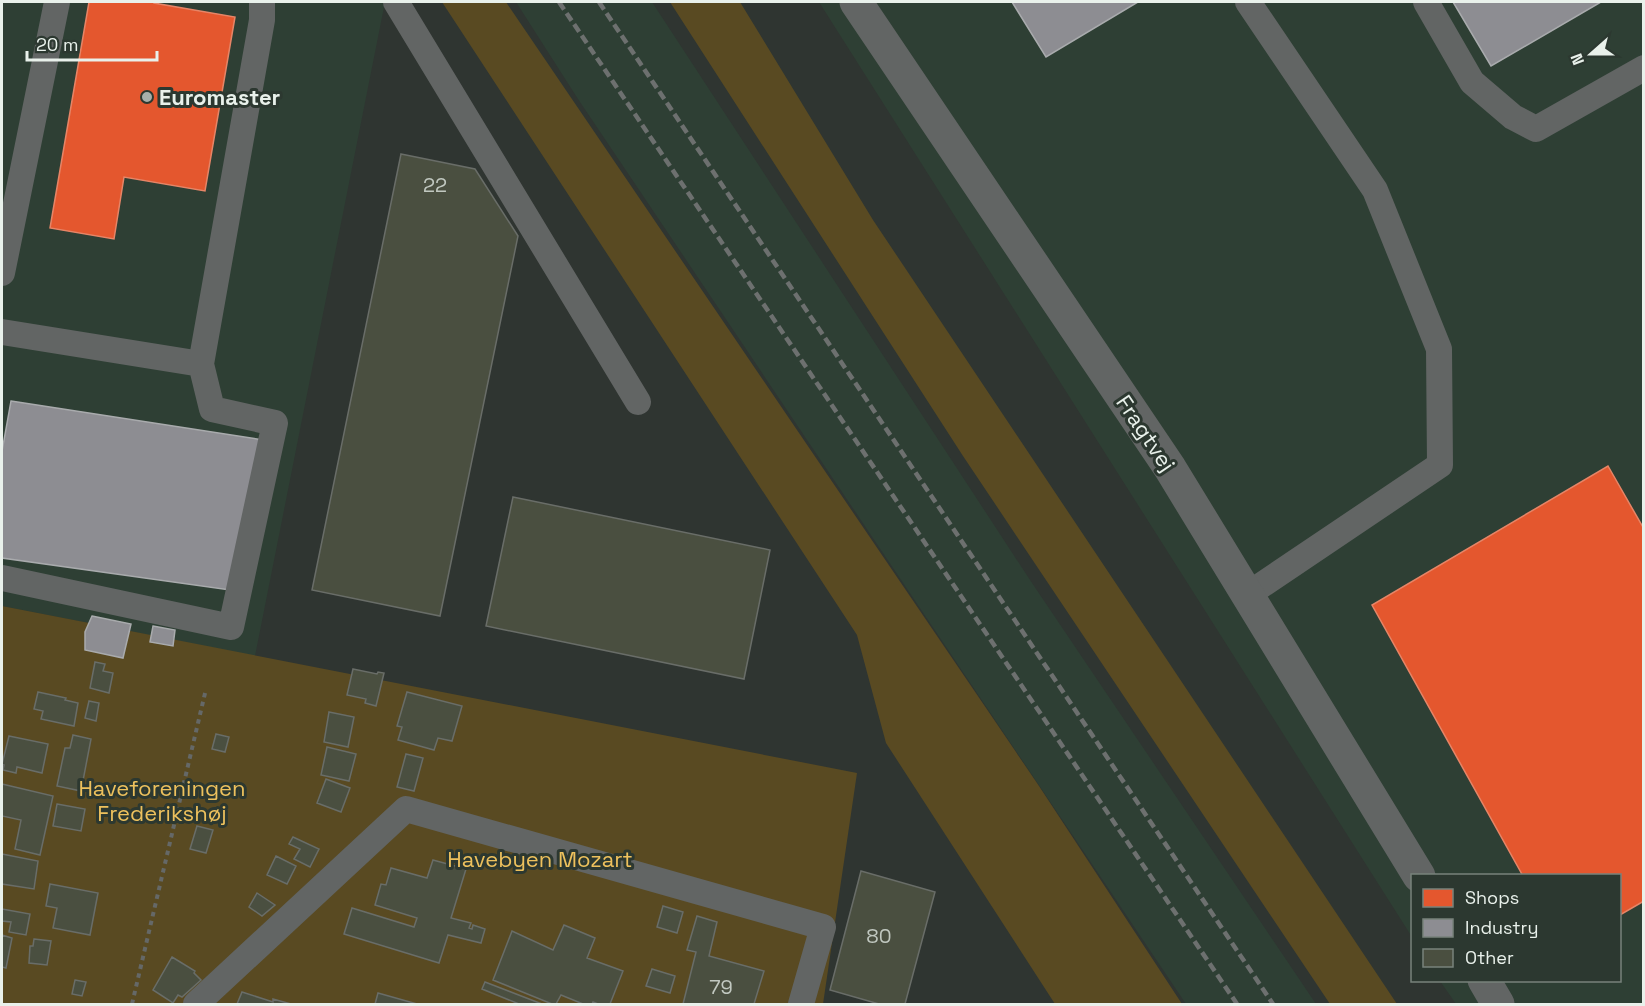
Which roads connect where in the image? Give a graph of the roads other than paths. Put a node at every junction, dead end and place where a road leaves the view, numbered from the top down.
1 (57, 2) edge
2 (396, 2) edge
3 (856, 2) edge
4 (1248, 2) edge
5 (1426, 2) edge
6 (262, 11) edge
7 (1644, 68) edge
8 (2, 273) edge
9 (2, 332) edge
10 (201, 364) junction
11 (638, 402) dead end
12 (2, 578) edge
13 (1247, 595) junction
14 (1418, 874) edge
15 (1485, 982) edge
16 (196, 1005) edge
17 (801, 1005) edge
18 (1498, 1005) edge

1 - 8 lane
2 - 11 lane
3 - 13 street, Fragtvej
4 - 13 lane
5 - 7 lane
6 - 10 lane
9 - 10 lane
10 - 12 lane
13 - 14 street, Fragtvej
15 - 18 street
16 - 17 lane

